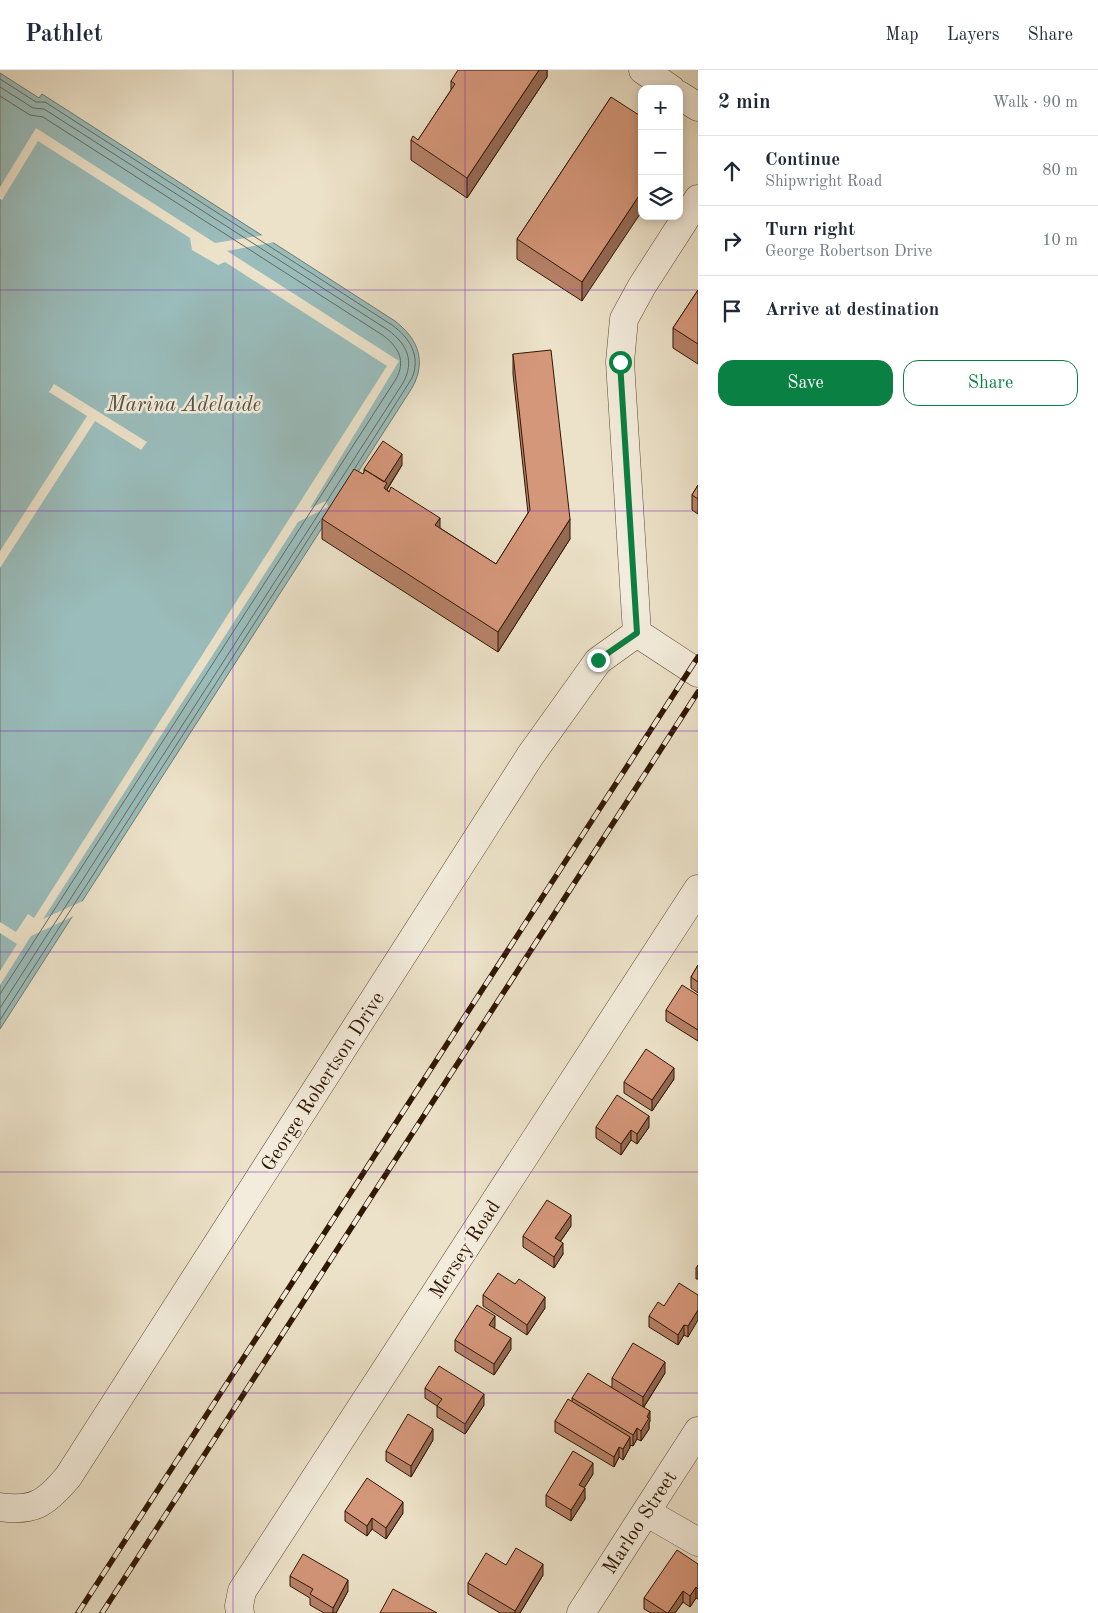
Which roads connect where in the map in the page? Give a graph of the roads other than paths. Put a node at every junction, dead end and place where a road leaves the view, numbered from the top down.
1 (643, 70) edge
2 (665, 85) edge
3 (683, 97) edge
4 (698, 107) edge
5 (698, 199) edge
6 (637, 633) junction
7 (698, 673) edge
8 (698, 889) edge
9 (698, 1431) edge
10 (0, 1507) edge
11 (646, 1512) junction
12 (698, 1542) edge
13 (240, 1613) edge
14 (581, 1613) edge

1 - 2 street
3 - 4 street
5 - 6 street
6 - 7 street
6 - 10 street, George Robertson Drive
8 - 13 street, Mersey Road
9 - 11 street, Marloo Street
11 - 12 street
11 - 14 street, Marloo Street

